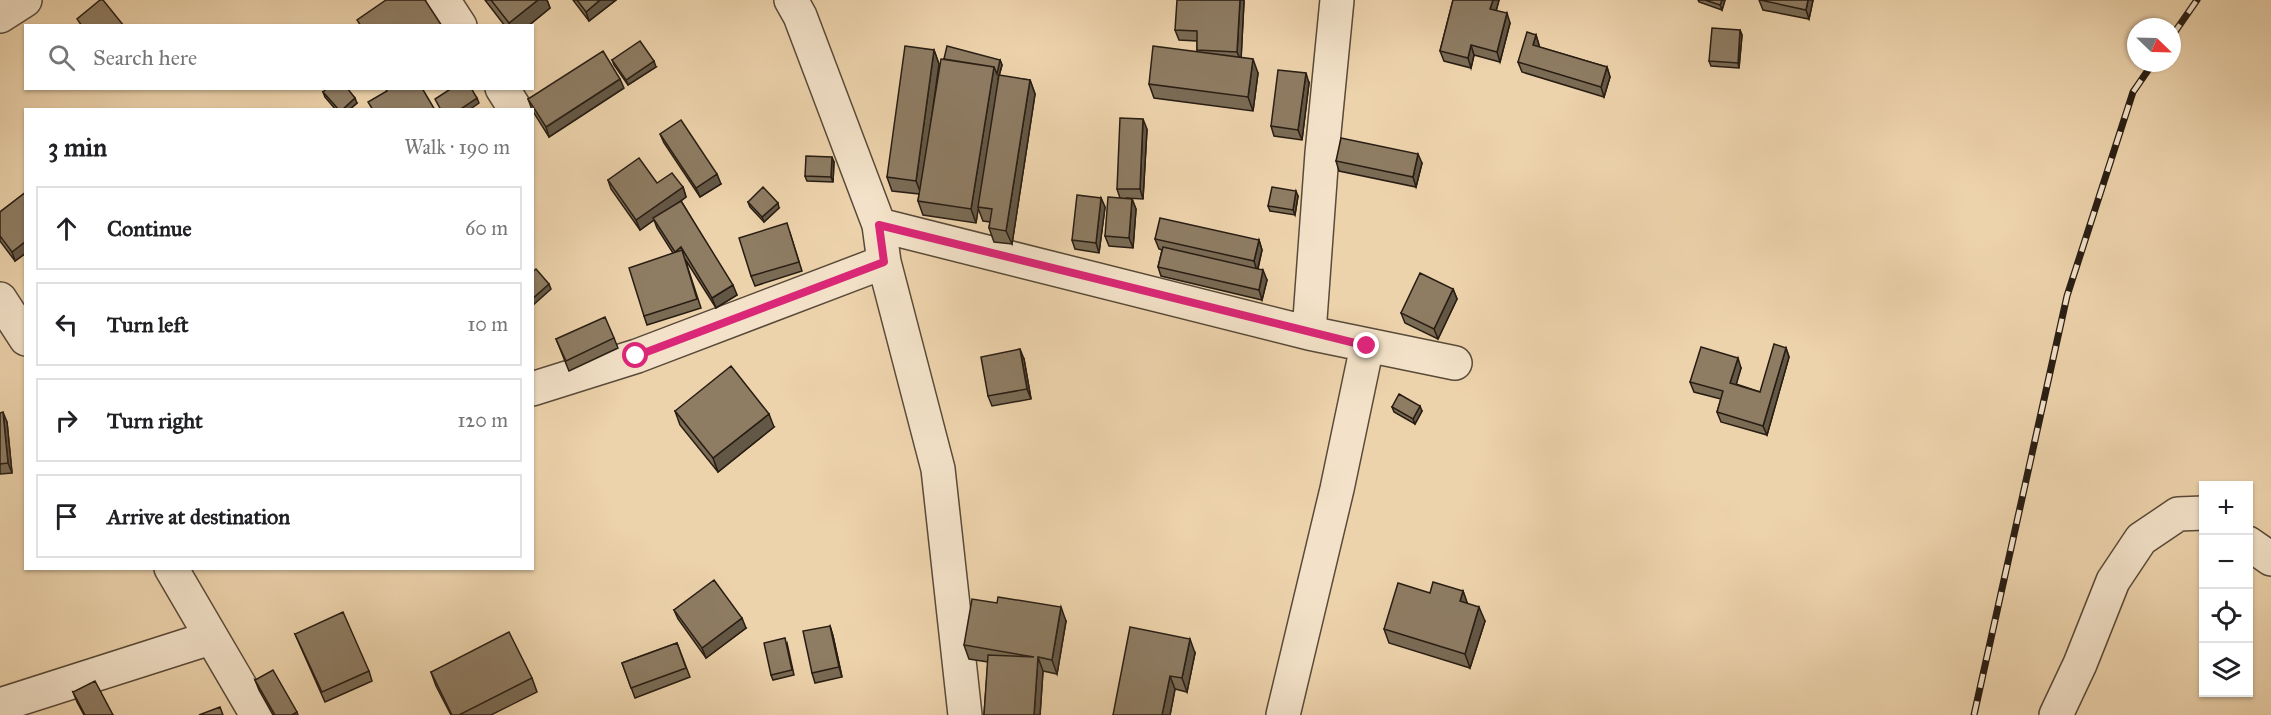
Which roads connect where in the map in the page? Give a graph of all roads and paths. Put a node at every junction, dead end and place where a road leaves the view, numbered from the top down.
1 (25, 0) edge
2 (444, 0) edge
3 (791, 0) edge
4 (1337, 0) edge
5 (0, 16) edge
6 (459, 24) edge
7 (503, 90) edge
8 (515, 108) edge
9 (879, 225) junction
10 (884, 262) junction
11 (0, 299) edge
12 (1309, 333) junction
13 (24, 336) edge
14 (1367, 346) junction
15 (1455, 363) dead end
16 (534, 388) edge
17 (2199, 513) edge
18 (2253, 546) edge
19 (2271, 559) edge
20 (172, 570) edge
21 (210, 638) junction
22 (0, 705) edge
23 (257, 715) edge
24 (965, 715) edge
25 (1282, 715) edge
26 (2056, 715) edge

1 - 5 street
2 - 6 street
3 - 9 street
4 - 12 street
7 - 8 street
9 - 10 street
9 - 12 street
10 - 16 street
10 - 24 street
11 - 13 street
12 - 14 street
14 - 15 street
14 - 25 street
17 - 26 street
18 - 19 street
20 - 21 street
21 - 22 street
21 - 23 street

